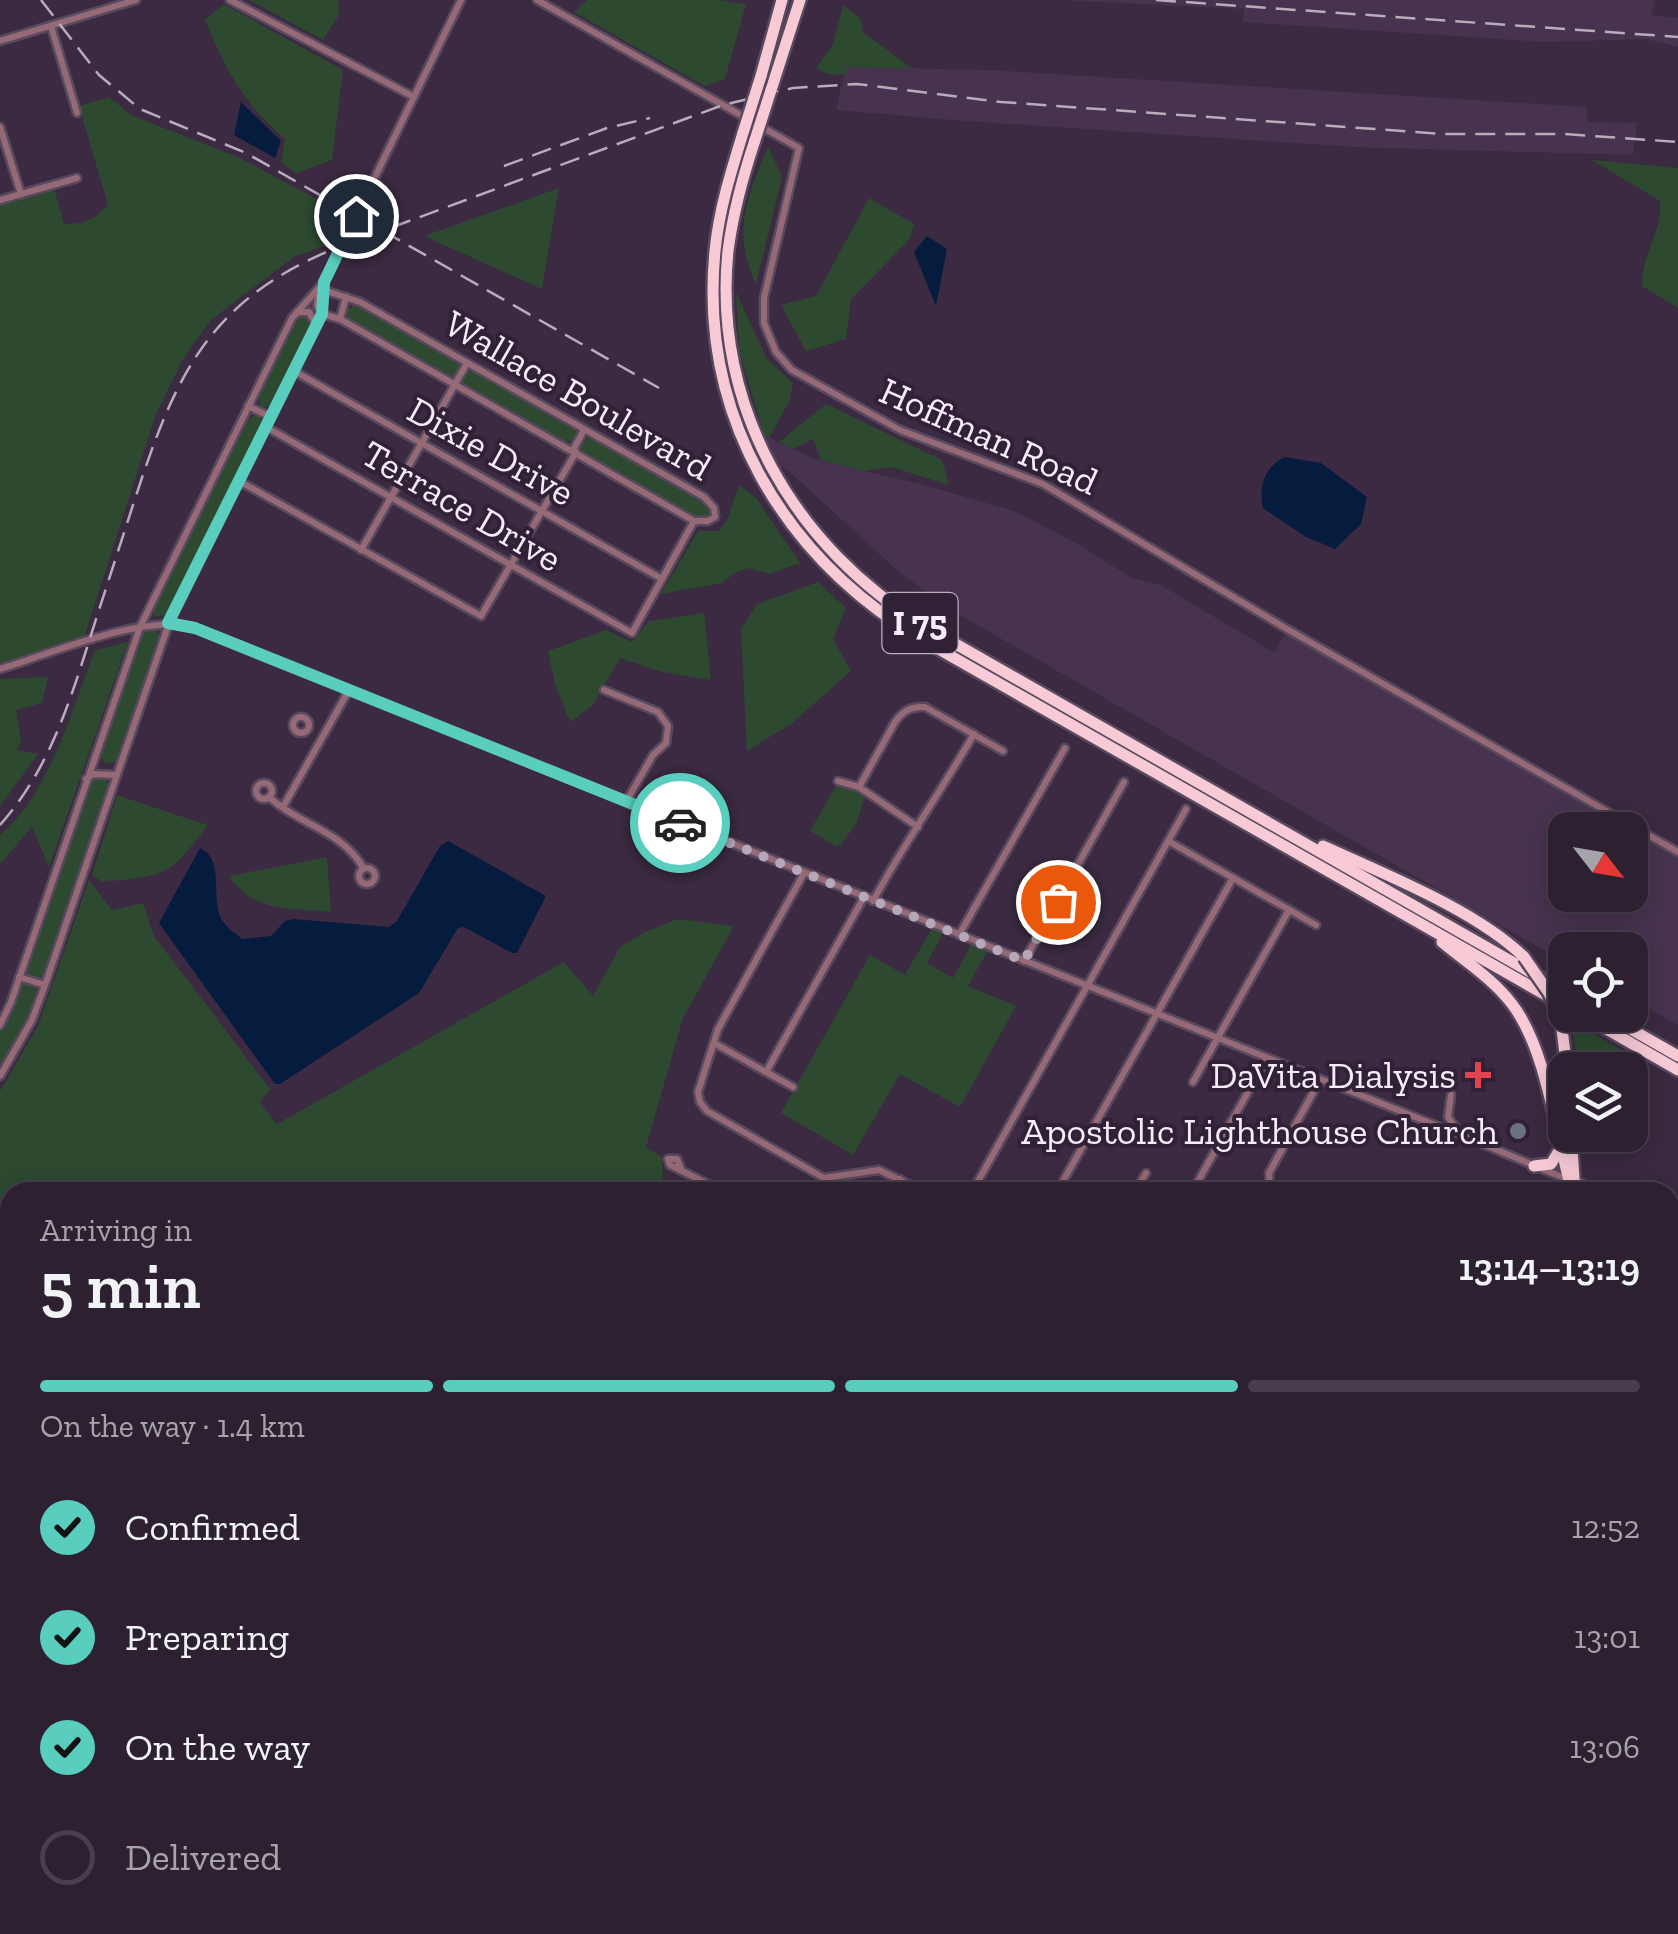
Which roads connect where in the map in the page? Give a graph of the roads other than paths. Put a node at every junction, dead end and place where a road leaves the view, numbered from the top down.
1 (136, 0) edge
2 (230, 0) edge
3 (461, 0) edge
4 (536, 0) edge
5 (789, 1) edge
6 (52, 26) junction
7 (0, 41) edge
8 (414, 97) junction
9 (77, 112) dead end
10 (0, 126) edge
11 (749, 136) junction
12 (77, 178) dead end
13 (21, 194) junction
14 (0, 200) edge
15 (323, 286) junction
16 (346, 297) junction
17 (297, 312) junction
18 (322, 314) junction
19 (340, 319) junction
20 (316, 326) junction
21 (467, 362) junction
22 (294, 370) junction
23 (455, 384) junction
24 (248, 406) junction
25 (271, 417) junction
26 (266, 426) junction
27 (584, 430) junction
28 (422, 443) junction
29 (574, 451) junction
30 (239, 481) junction
31 (390, 497) junction
32 (543, 512) junction
33 (694, 521) junction
34 (360, 550) junction
35 (512, 566) junction
36 (662, 579) junction
37 (168, 623) junction
38 (140, 627) junction
39 (0, 668) edge
40 (349, 690) junction
41 (604, 690) dead end
42 (308, 729) dead end
43 (974, 734) junction
44 (322, 736) junction
45 (1065, 748) dead end
46 (96, 750) junction
47 (1003, 750) dead end
48 (114, 774) junction
49 (86, 779) junction
50 (838, 781) dead end
51 (1124, 782) dead end
52 (859, 787) junction
53 (269, 797) dead end
54 (626, 802) junction
55 (282, 806) junction
56 (1186, 808) dead end
57 (1254, 814) junction
58 (918, 826) junction
59 (1168, 841) junction
60 (1678, 852) edge
61 (364, 869) dead end
62 (804, 873) junction
63 (1233, 878) junction
64 (868, 899) junction
65 (1289, 910) junction
66 (1420, 923) junction
67 (1316, 925) dead end
68 (959, 935) junction
69 (1024, 961) junction
70 (19, 977) junction
71 (1548, 982) edge
72 (45, 985) junction
73 (1088, 987) junction
74 (1548, 996) edge
75 (1158, 1014) junction
76 (0, 1024) edge
77 (1612, 1032) edge
78 (1636, 1032) edge
79 (1218, 1039) junction
80 (714, 1043) junction
81 (1564, 1052) edge
82 (1678, 1056) edge
83 (1267, 1058) junction
84 (1678, 1070) edge
85 (766, 1072) junction
86 (0, 1076) edge
87 (1320, 1080) junction
88 (1193, 1082) dead end
89 (793, 1088) dead end
90 (1451, 1095) dead end
91 (1548, 1098) edge
92 (1467, 1138) junction
93 (1558, 1152) edge
94 (1561, 1152) edge
95 (1571, 1152) edge
96 (1534, 1166) junction
97 (682, 1171) dead end
98 (1146, 1174) dead end
99 (824, 1178) junction
100 (900, 1179) junction
101 (704, 1182) edge
102 (822, 1182) edge
103 (898, 1182) edge
104 (906, 1182) edge
105 (978, 1182) edge
106 (1063, 1182) edge
107 (1141, 1182) edge
108 (1198, 1182) edge
109 (1269, 1182) edge
110 (1565, 1182) edge
111 (1570, 1182) edge
112 (1571, 1182) edge

1 - 6 street
2 - 8 street
3 - 8 street
4 - 60 street, Hoffman Road
5 - 11 highway, I 75, bridge
5 - 11 highway, I 75, bridge
6 - 7 street
6 - 9 street
8 - 15 street
10 - 13 street
11 - 57 highway, I 75
11 - 66 highway, I 75
12 - 13 street
13 - 14 street
15 - 16 street, Wallace Boulevard
15 - 17 street
15 - 18 street
16 - 19 street
16 - 21 street, Wallace Boulevard
17 - 20 street
17 - 24 street
18 - 19 street, Wallace Boulevard
18 - 20 street
19 - 23 street, Wallace Boulevard
20 - 22 street
21 - 23 street
21 - 27 street, Wallace Boulevard
22 - 25 street
22 - 28 street, Dixie Drive
23 - 28 street
23 - 29 street, Wallace Boulevard
24 - 25 street
24 - 38 street
25 - 26 street
26 - 30 street
26 - 31 street, Terrace Drive
27 - 29 street
27 - 33 street, Wallace Boulevard
28 - 31 street
28 - 32 street, Dixie Drive
29 - 32 street
29 - 33 street, Wallace Boulevard
30 - 34 street
30 - 37 street
31 - 34 street
31 - 35 street, Terrace Drive
32 - 35 street
32 - 36 street, Dixie Drive
33 - 36 street
34 - 35 street
35 - 36 street, Terrace Drive
37 - 38 street
37 - 40 street
37 - 48 street
38 - 39 street
38 - 46 street
40 - 44 street
40 - 54 street
41 - 54 street
42 - 44 street
43 - 47 street
43 - 52 street
43 - 58 street
44 - 55 street
45 - 68 street
46 - 48 street
46 - 49 street
48 - 49 street
48 - 72 street
49 - 70 street
50 - 52 street
51 - 69 street
52 - 58 street
53 - 55 street
54 - 62 street
55 - 61 street
56 - 59 street
57 - 71 highway, I 75
57 - 81 highway, bridge
58 - 64 street
59 - 63 street
59 - 73 street
62 - 64 street
62 - 80 street
63 - 65 street
63 - 75 street
64 - 68 street
64 - 85 street
65 - 67 street
65 - 79 street
66 - 74 highway, I 75
66 - 91 highway
68 - 69 street
69 - 73 street
70 - 72 street
70 - 76 street
72 - 86 street
73 - 75 street
73 - 105 street
75 - 79 street
75 - 106 street
77 - 84 highway
78 - 82 highway
79 - 83 street
79 - 88 street
80 - 85 street
80 - 99 street
83 - 87 street
83 - 108 street
85 - 89 street
87 - 92 street
87 - 109 street
90 - 92 street
92 - 96 street
93 - 96 highway
94 - 111 highway
95 - 112 highway
96 - 110 street
97 - 101 street
98 - 107 street
99 - 100 street
99 - 102 street
100 - 103 street
100 - 104 street

